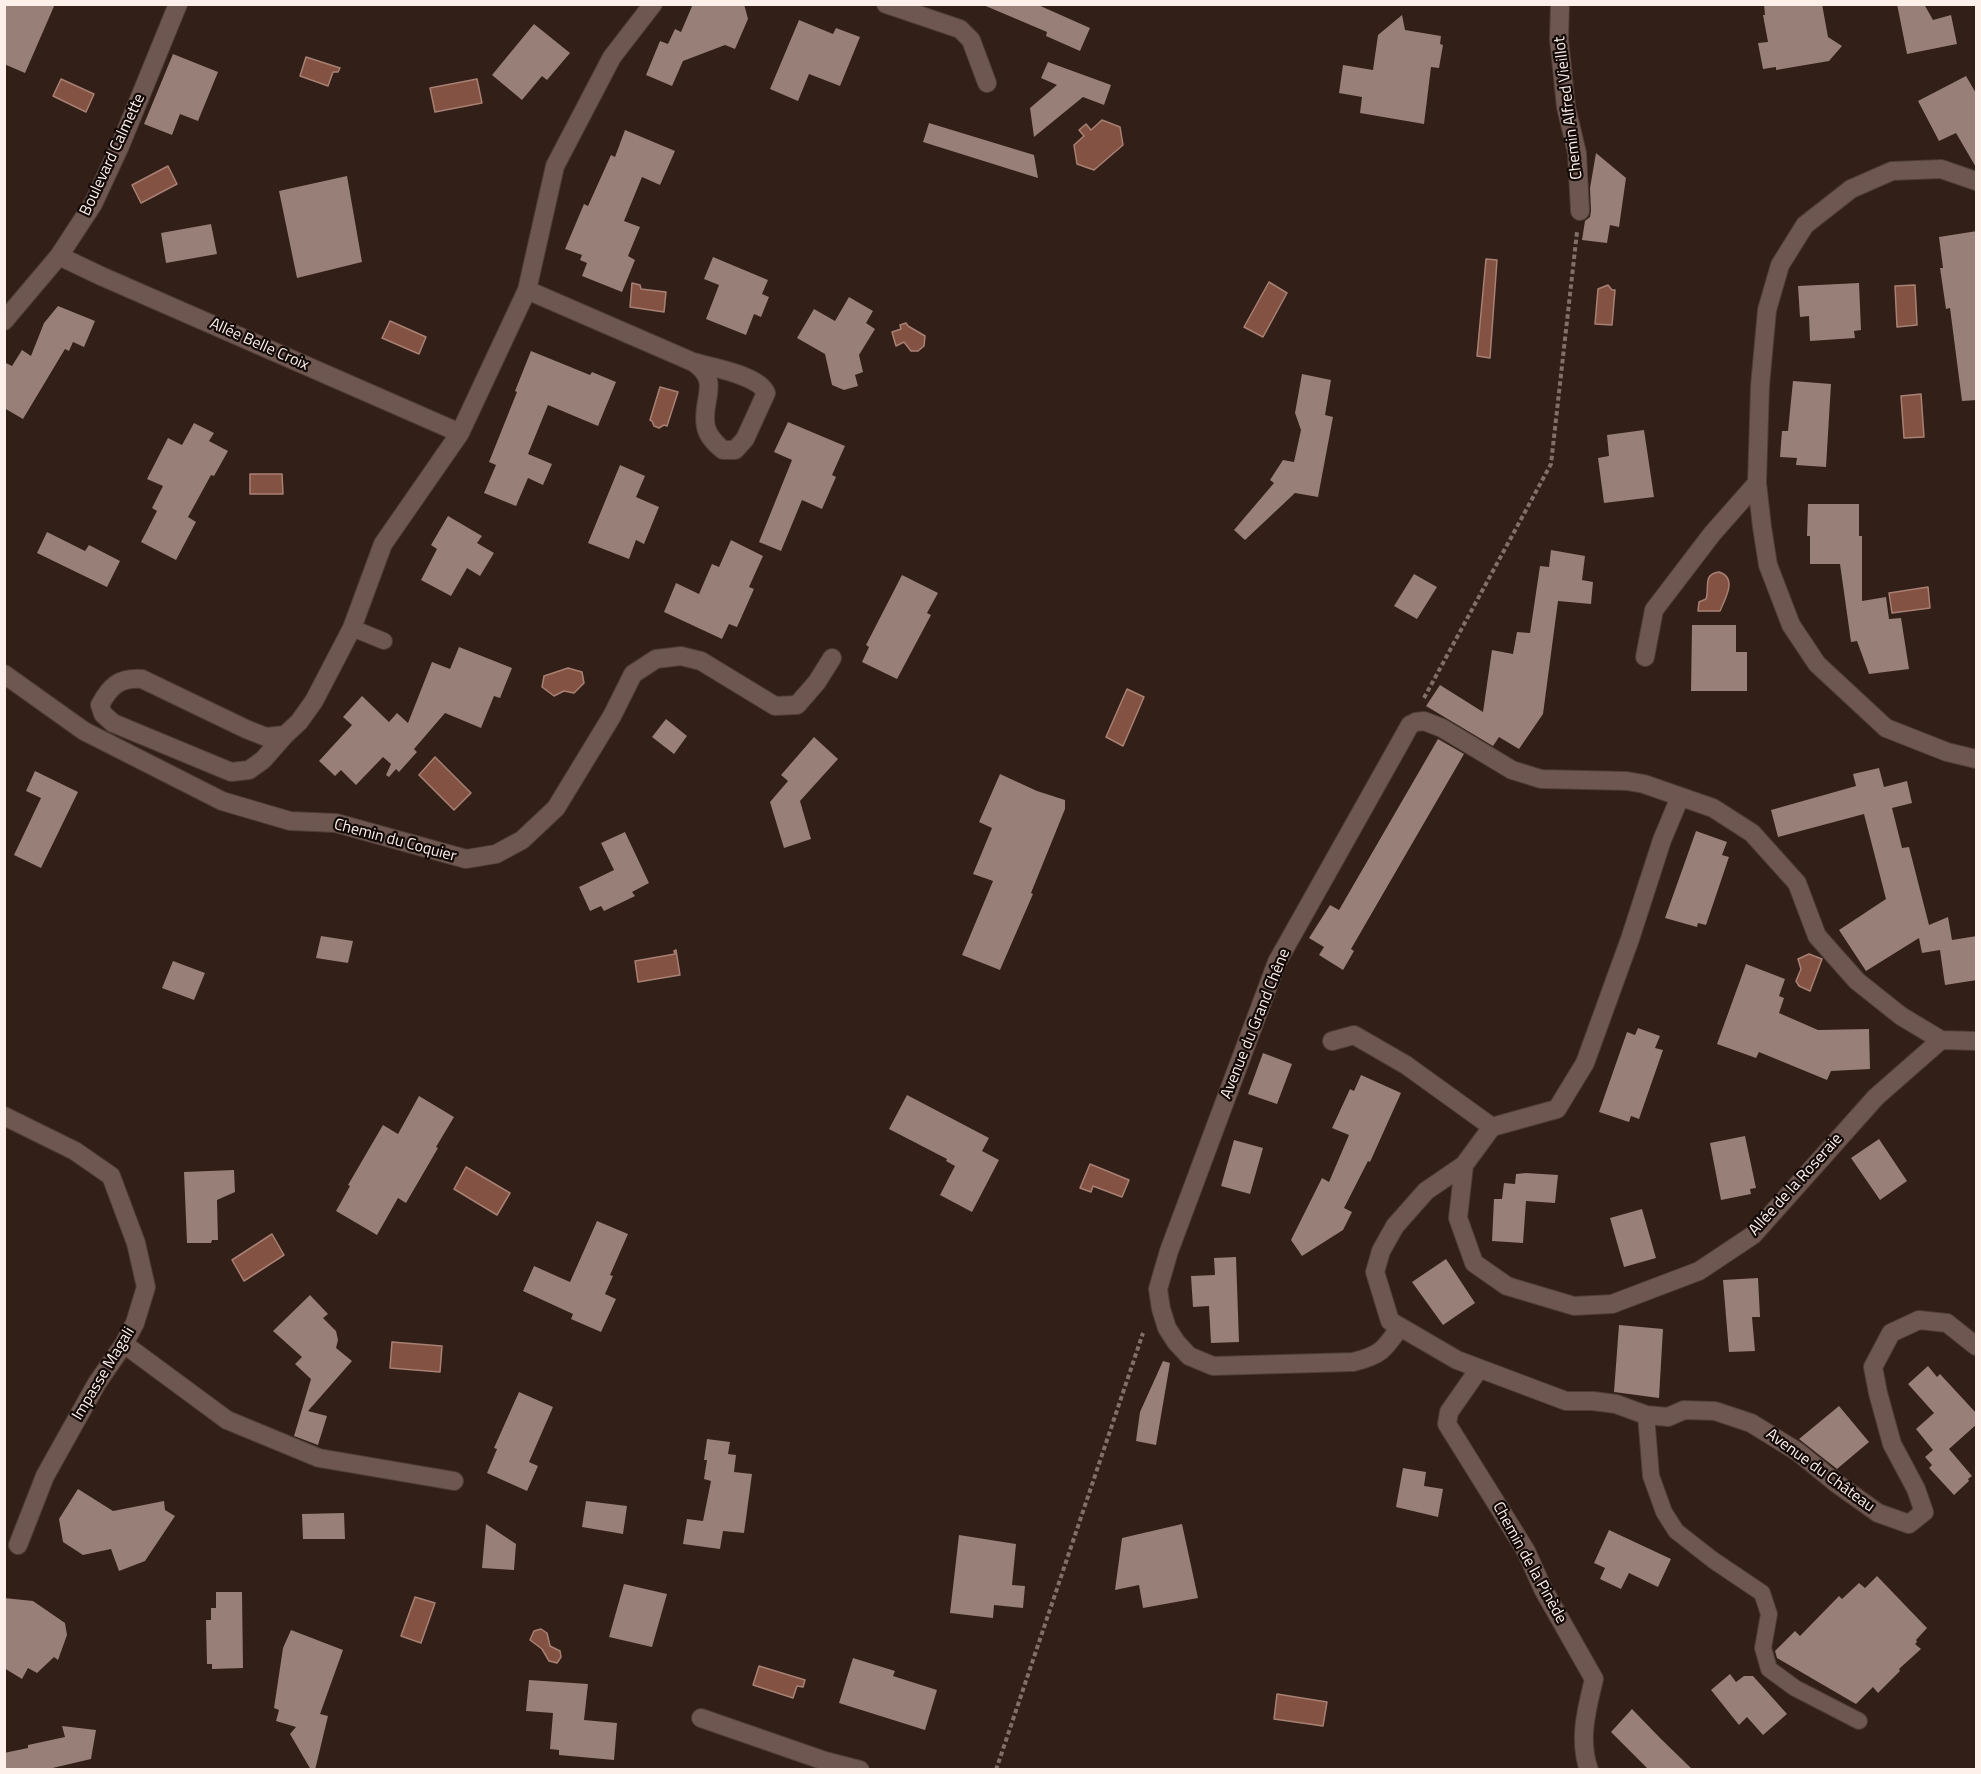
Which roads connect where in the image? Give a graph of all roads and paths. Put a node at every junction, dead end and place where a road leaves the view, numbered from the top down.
1 (178, 4) edge
2 (653, 4) edge
3 (886, 4) edge
4 (1560, 4) edge
5 (987, 83) dead end
6 (1977, 181) edge
7 (1580, 211) joint
8 (59, 256) junction
9 (527, 290) junction
10 (4, 321) edge
11 (693, 362) junction
12 (460, 433) junction
13 (1757, 483) junction
14 (352, 628) junction
15 (384, 641) dead end
16 (1646, 657) dead end
17 (832, 658) dead end
18 (4, 675) edge
19 (1410, 725) junction
20 (285, 735) junction
21 (1977, 759) edge
22 (1680, 797) junction
23 (1941, 1040) junction
24 (1332, 1041) dead end
25 (1977, 1041) edge
26 (4, 1116) edge
27 (1492, 1127) junction
28 (1464, 1165) junction
29 (1158, 1289) junction
30 (1400, 1327) junction
31 (124, 1344) junction
32 (1977, 1346) edge
33 (1479, 1370) junction
34 (1646, 1415) junction
35 (454, 1481) dead end
36 (18, 1545) dead end
37 (701, 1719) dead end
38 (1859, 1721) dead end
39 (860, 1770) edge
40 (996, 1770) edge
41 (1589, 1770) edge

1 - 8 street, Boulevard Calmette
2 - 9 street
3 - 5 street
4 - 7 street, Chemin Alfred Vieillot
6 - 13 street
7 - 19 path
8 - 10 street, Boulevard Calmette
8 - 12 street, Allée Belle Croix
9 - 11 street
9 - 12 street
11 - 11 street
12 - 14 street
13 - 16 street
13 - 21 street
14 - 15 lane
14 - 20 street
17 - 18 street, Chemin du Coquier
19 - 22 street
19 - 29 street, Avenue du Grand Chêne
20 - 20 street
22 - 23 street
22 - 27 street
23 - 25 street
23 - 28 street, Allée de la Roseraie
24 - 27 street
26 - 31 street, Impasse Magali
27 - 28 street, Allée de la Roseraie
28 - 30 street, Avenue du Château
29 - 30 street, Avenue du Grand Chêne
29 - 40 path
30 - 33 street, Avenue du Château
31 - 35 street
31 - 36 street, Impasse Magali
32 - 34 street, Avenue du Château
33 - 34 street, Avenue du Château
33 - 41 street, Chemin de la Pinède
34 - 38 lane
37 - 39 street

